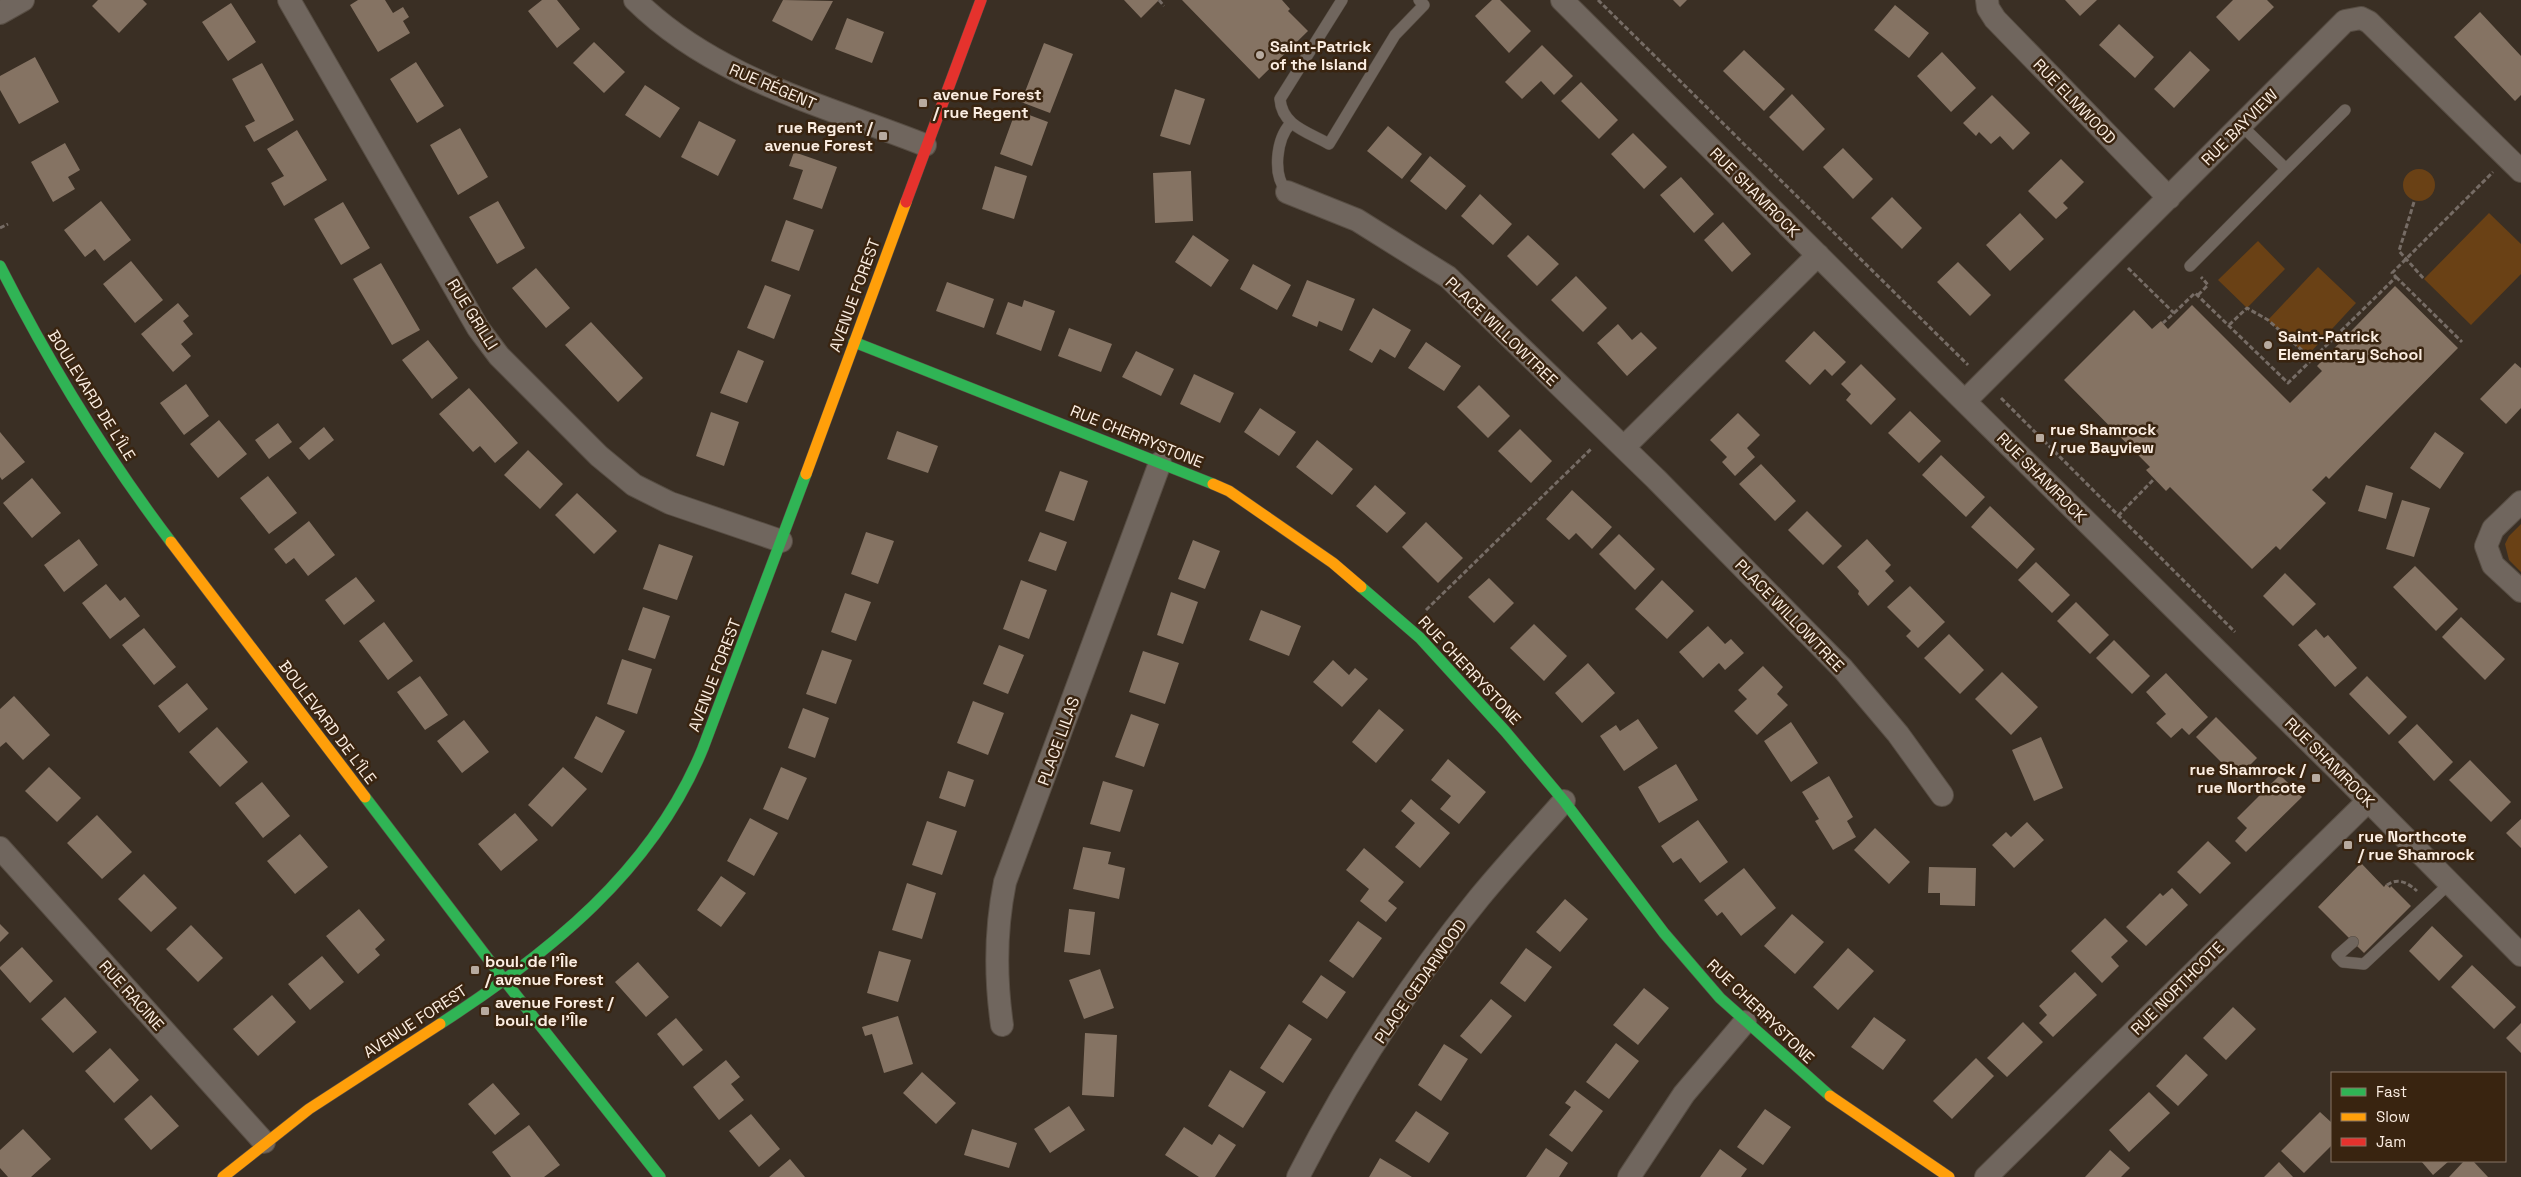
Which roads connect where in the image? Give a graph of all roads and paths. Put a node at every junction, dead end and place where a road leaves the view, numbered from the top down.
1 (23, 0) edge
2 (289, 0) edge
3 (635, 0) edge
4 (981, 0) edge
5 (1159, 0) edge
6 (1342, 0) edge
7 (1419, 0) edge
8 (1598, 0) edge
9 (1987, 0) edge
10 (1567, 2) edge
11 (1164, 6) dead end
12 (0, 13) edge
13 (2345, 110) dead end
14 (1291, 123) junction
15 (2241, 125) junction
16 (926, 145) junction
17 (2286, 169) junction
18 (2493, 172) dead end
19 (2521, 172) edge
20 (1287, 192) joint
21 (2169, 198) junction
22 (2414, 202) dead end
23 (8, 224) dead end
24 (0, 228) edge
25 (1818, 255) junction
26 (2406, 260) junction
27 (0, 266) edge
28 (2127, 266) dead end
29 (2190, 266) dead end
30 (2396, 276) junction
31 (2424, 279) dead end
32 (2174, 313) junction
33 (2436, 317) junction
34 (2432, 322) dead end
35 (2163, 323) dead end
36 (2229, 325) junction
37 (854, 342) junction
38 (2462, 342) dead end
39 (2312, 359) junction
40 (1974, 371) dead end
41 (1965, 401) junction
42 (1594, 446) dead end
43 (1624, 447) junction
44 (1160, 463) junction
45 (2155, 478) dead end
46 (2521, 502) edge
47 (2118, 516) dead end
48 (781, 541) junction
49 (2521, 591) edge
50 (1425, 611) dead end
51 (1942, 795) dead end
52 (1564, 801) junction
53 (2368, 801) junction
54 (0, 848) edge
55 (2450, 883) junction
56 (2387, 885) dead end
57 (2420, 893) dead end
58 (2353, 942) dead end
59 (2521, 955) edge
60 (506, 981) junction
61 (1745, 1022) junction
62 (1002, 1026) dead end
63 (264, 1142) junction
64 (224, 1177) edge
65 (660, 1177) edge
66 (1298, 1177) edge
67 (1629, 1177) edge
68 (1948, 1177) edge
69 (1986, 1177) edge

1 - 12 street
2 - 48 street, RUE GRILLI
3 - 16 street, RUE RÉGENT
4 - 16 street, AVENUE FOREST
5 - 11 path
6 - 14 lane
7 - 14 lane
8 - 40 path, RUE SHAMROCK
9 - 21 street, RUE ELMWOOD
10 - 25 street, RUE SHAMROCK
13 - 17 lane
14 - 20 lane
15 - 17 lane
15 - 19 street, RUE BAYVIEW
15 - 21 street, RUE BAYVIEW
16 - 37 street, AVENUE FOREST
17 - 29 lane
18 - 26 path
20 - 43 street, PLACE WILLOWTREE
21 - 41 street, RUE BAYVIEW
22 - 26 path
23 - 24 path
25 - 41 street, RUE SHAMROCK
25 - 43 street
26 - 30 path
26 - 31 path
27 - 60 street, BOULEVARD DE L'ÎLE
28 - 32 path
30 - 33 path
30 - 39 path
32 - 35 path
32 - 36 path
33 - 34 path
33 - 38 path
36 - 39 path
36 - 39 path
37 - 44 street, RUE CHERRYSTONE
37 - 48 street, AVENUE FOREST
41 - 53 street, RUE SHAMROCK
42 - 50 path
43 - 51 street, PLACE WILLOWTREE
44 - 52 street, RUE CHERRYSTONE
44 - 62 street, PLACE LILAS
45 - 47 path
46 - 49 street
48 - 60 street, AVENUE FOREST
52 - 61 street, RUE CHERRYSTONE
52 - 66 street, PLACE CEDARWOOD
53 - 55 street, RUE SHAMROCK
53 - 69 street, RUE NORTHCOTE
54 - 63 street, RUE RACINE
55 - 58 lane
55 - 59 street, RUE SHAMROCK
56 - 57 path
60 - 63 street, AVENUE FOREST
60 - 65 street, BOULEVARD DE L'ÎLE
61 - 67 street
61 - 68 street, RUE CHERRYSTONE
63 - 64 street, AVENUE FOREST

